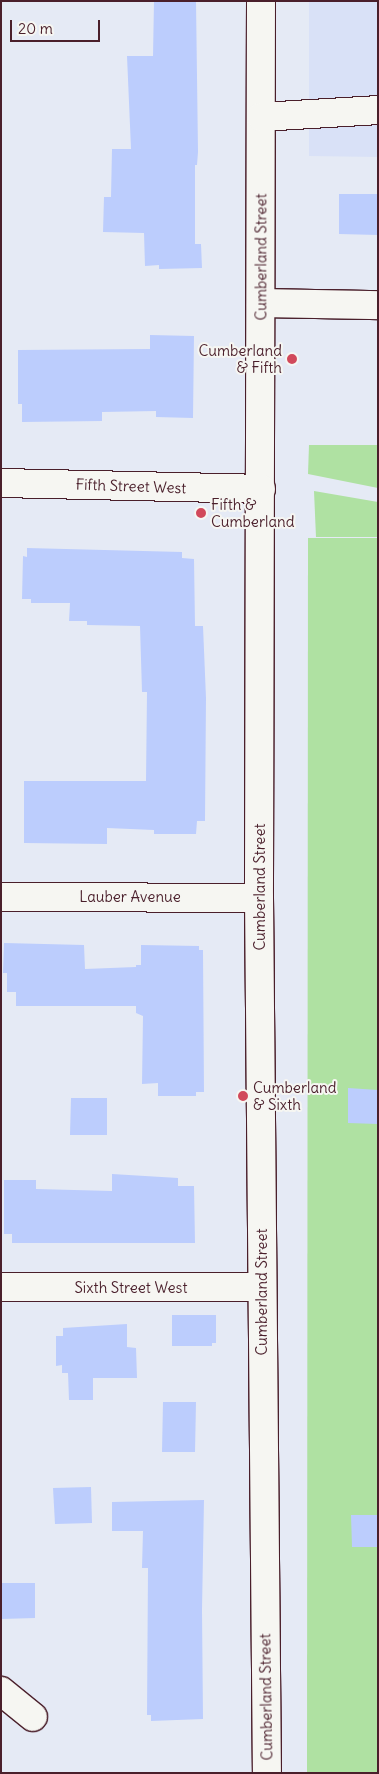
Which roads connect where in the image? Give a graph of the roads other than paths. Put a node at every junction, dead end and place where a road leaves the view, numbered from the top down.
1 (262, 1) edge
2 (378, 110) edge
3 (261, 117) junction
4 (261, 303) junction
5 (378, 305) edge
6 (1, 483) edge
7 (261, 490) junction
8 (1, 896) edge
9 (259, 898) junction
10 (1, 1287) edge
11 (261, 1287) junction
12 (1, 1691) edge
13 (33, 1717) dead end
14 (267, 1773) edge

1 - 3 street, Cumberland Street
2 - 3 street
3 - 4 street, Cumberland Street
4 - 5 street
4 - 7 street, Cumberland Street
6 - 7 street, Fifth Street West
7 - 9 street, Cumberland Street
8 - 9 street, Lauber Avenue
9 - 11 street, Cumberland Street
10 - 11 street, Sixth Street West
11 - 14 street, Cumberland Street
12 - 13 street

